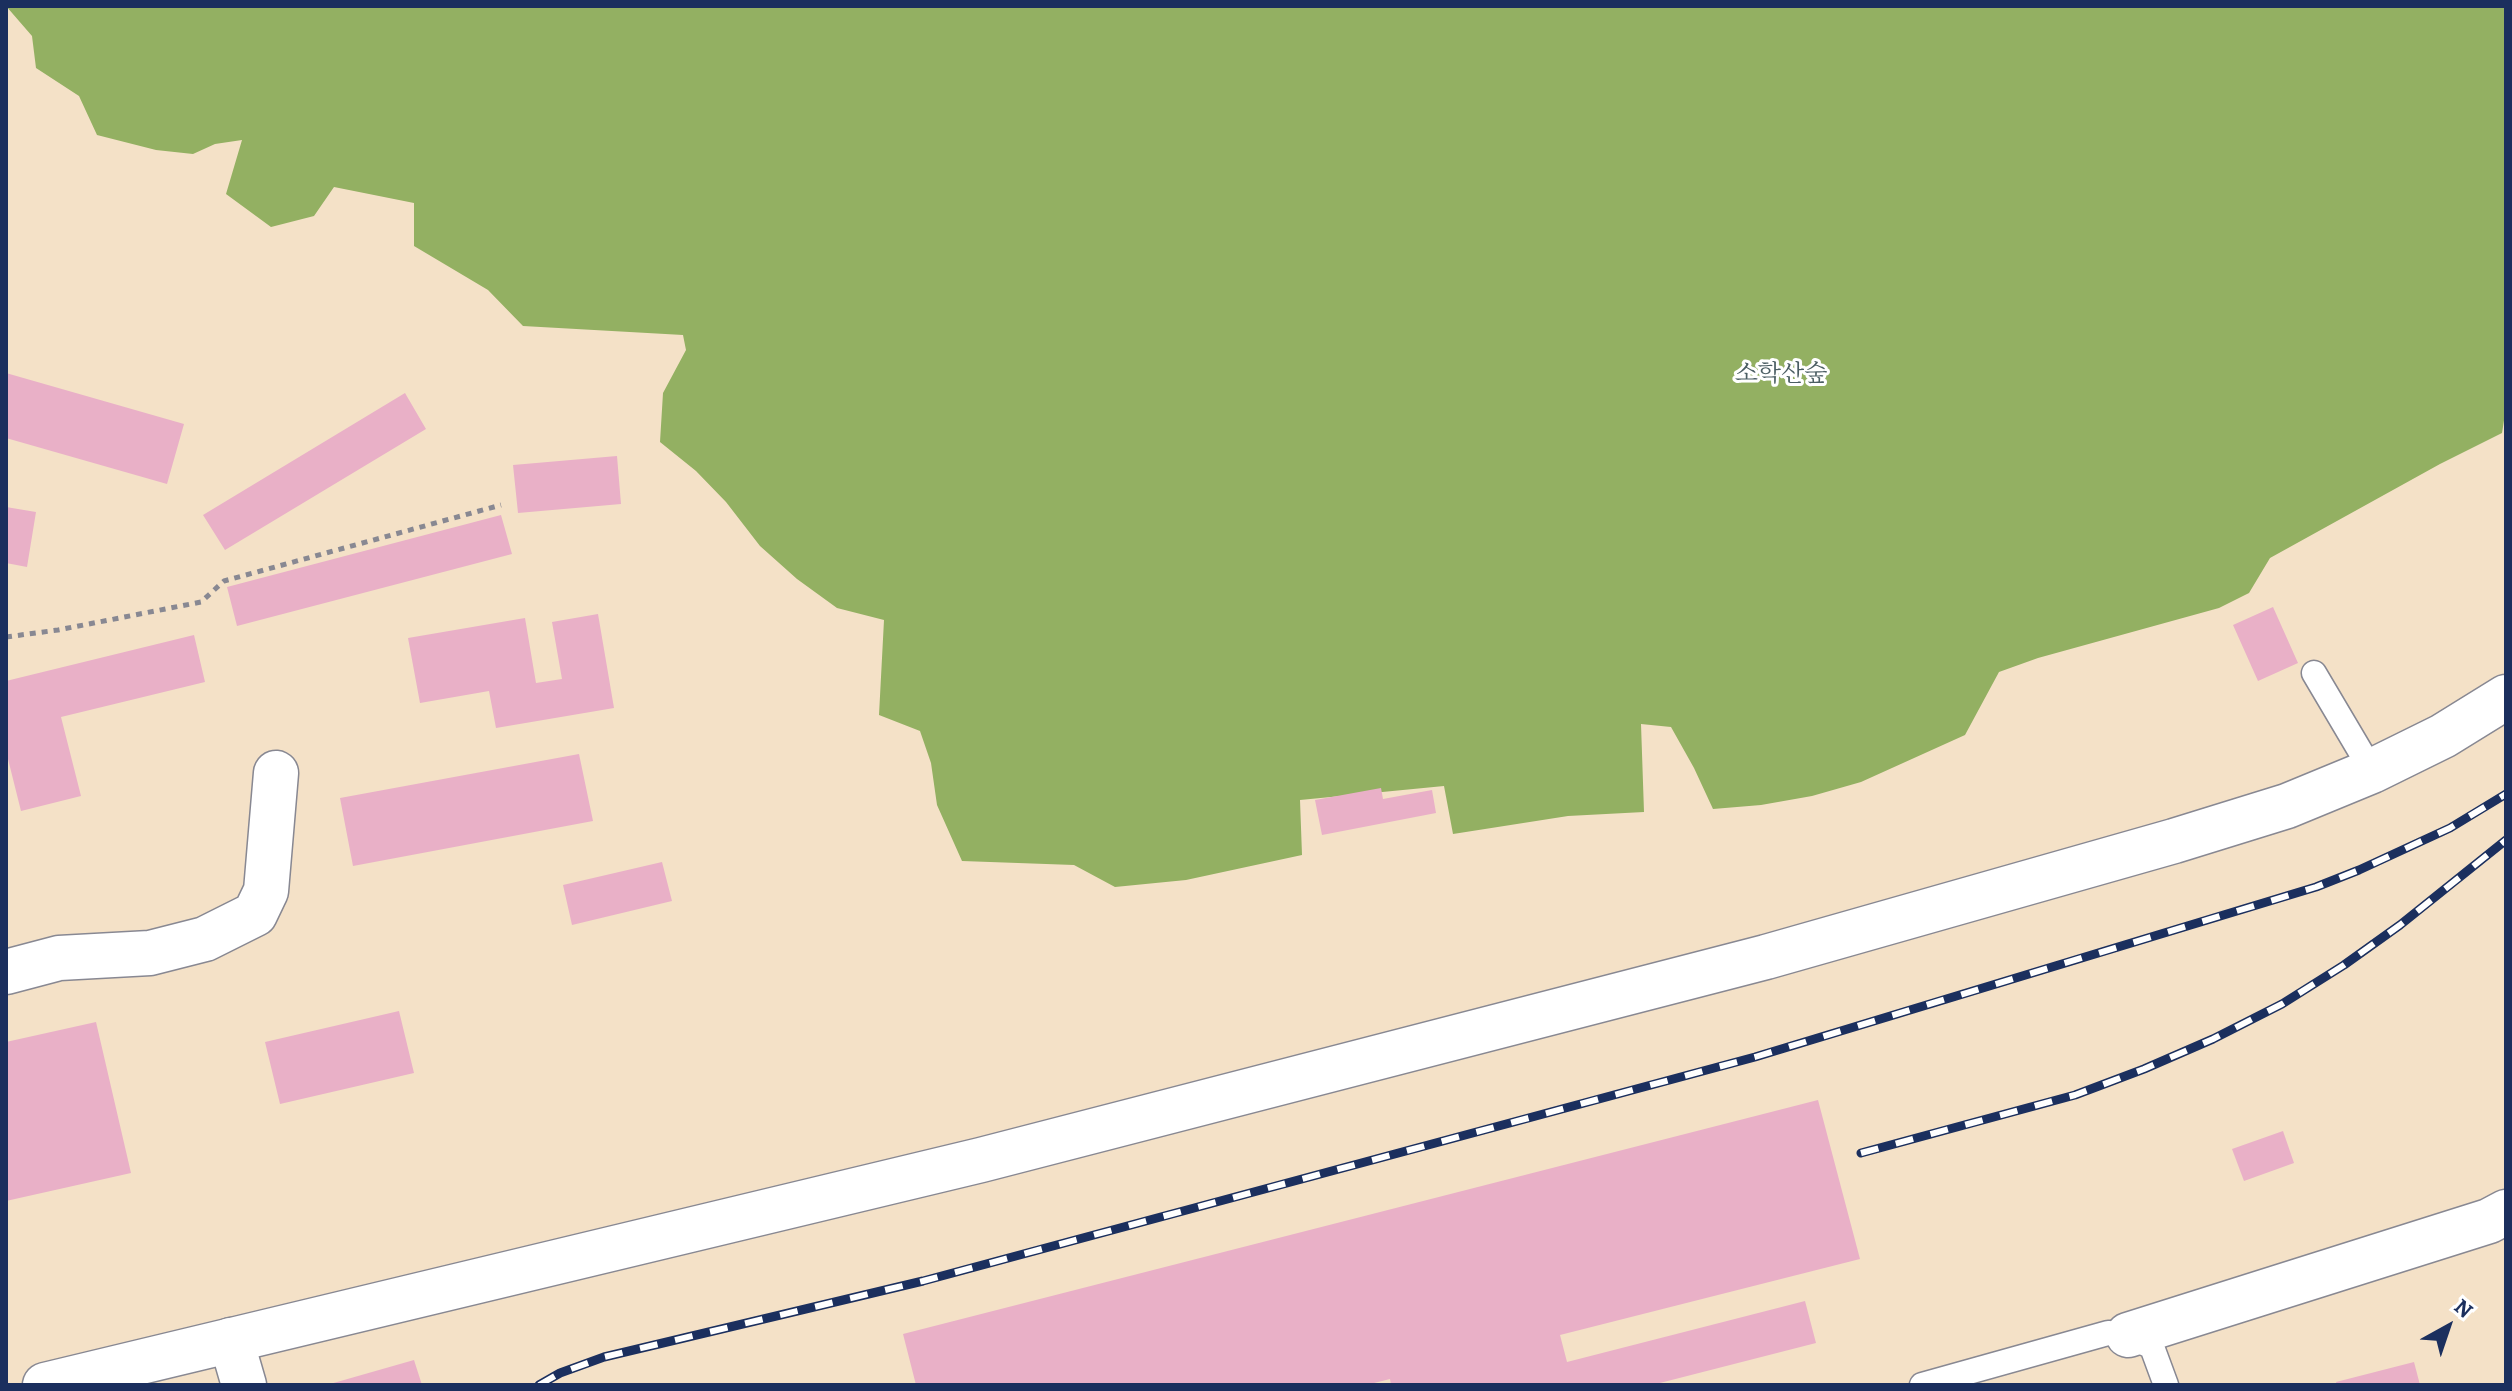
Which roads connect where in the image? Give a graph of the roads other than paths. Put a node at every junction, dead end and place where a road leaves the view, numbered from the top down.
1 (2314, 673) dead end
2 (2506, 697) edge
3 (2372, 771) junction
4 (276, 773) dead end
5 (6, 972) edge
6 (2506, 1212) edge
7 (2128, 1335) junction
8 (231, 1340) junction
9 (45, 1385) edge
10 (244, 1385) edge
11 (1922, 1385) edge
12 (2166, 1385) edge

1 - 3 lane
2 - 3 street
3 - 8 street
4 - 5 street
6 - 7 street
7 - 11 lane
7 - 12 lane
8 - 9 street
8 - 10 street

